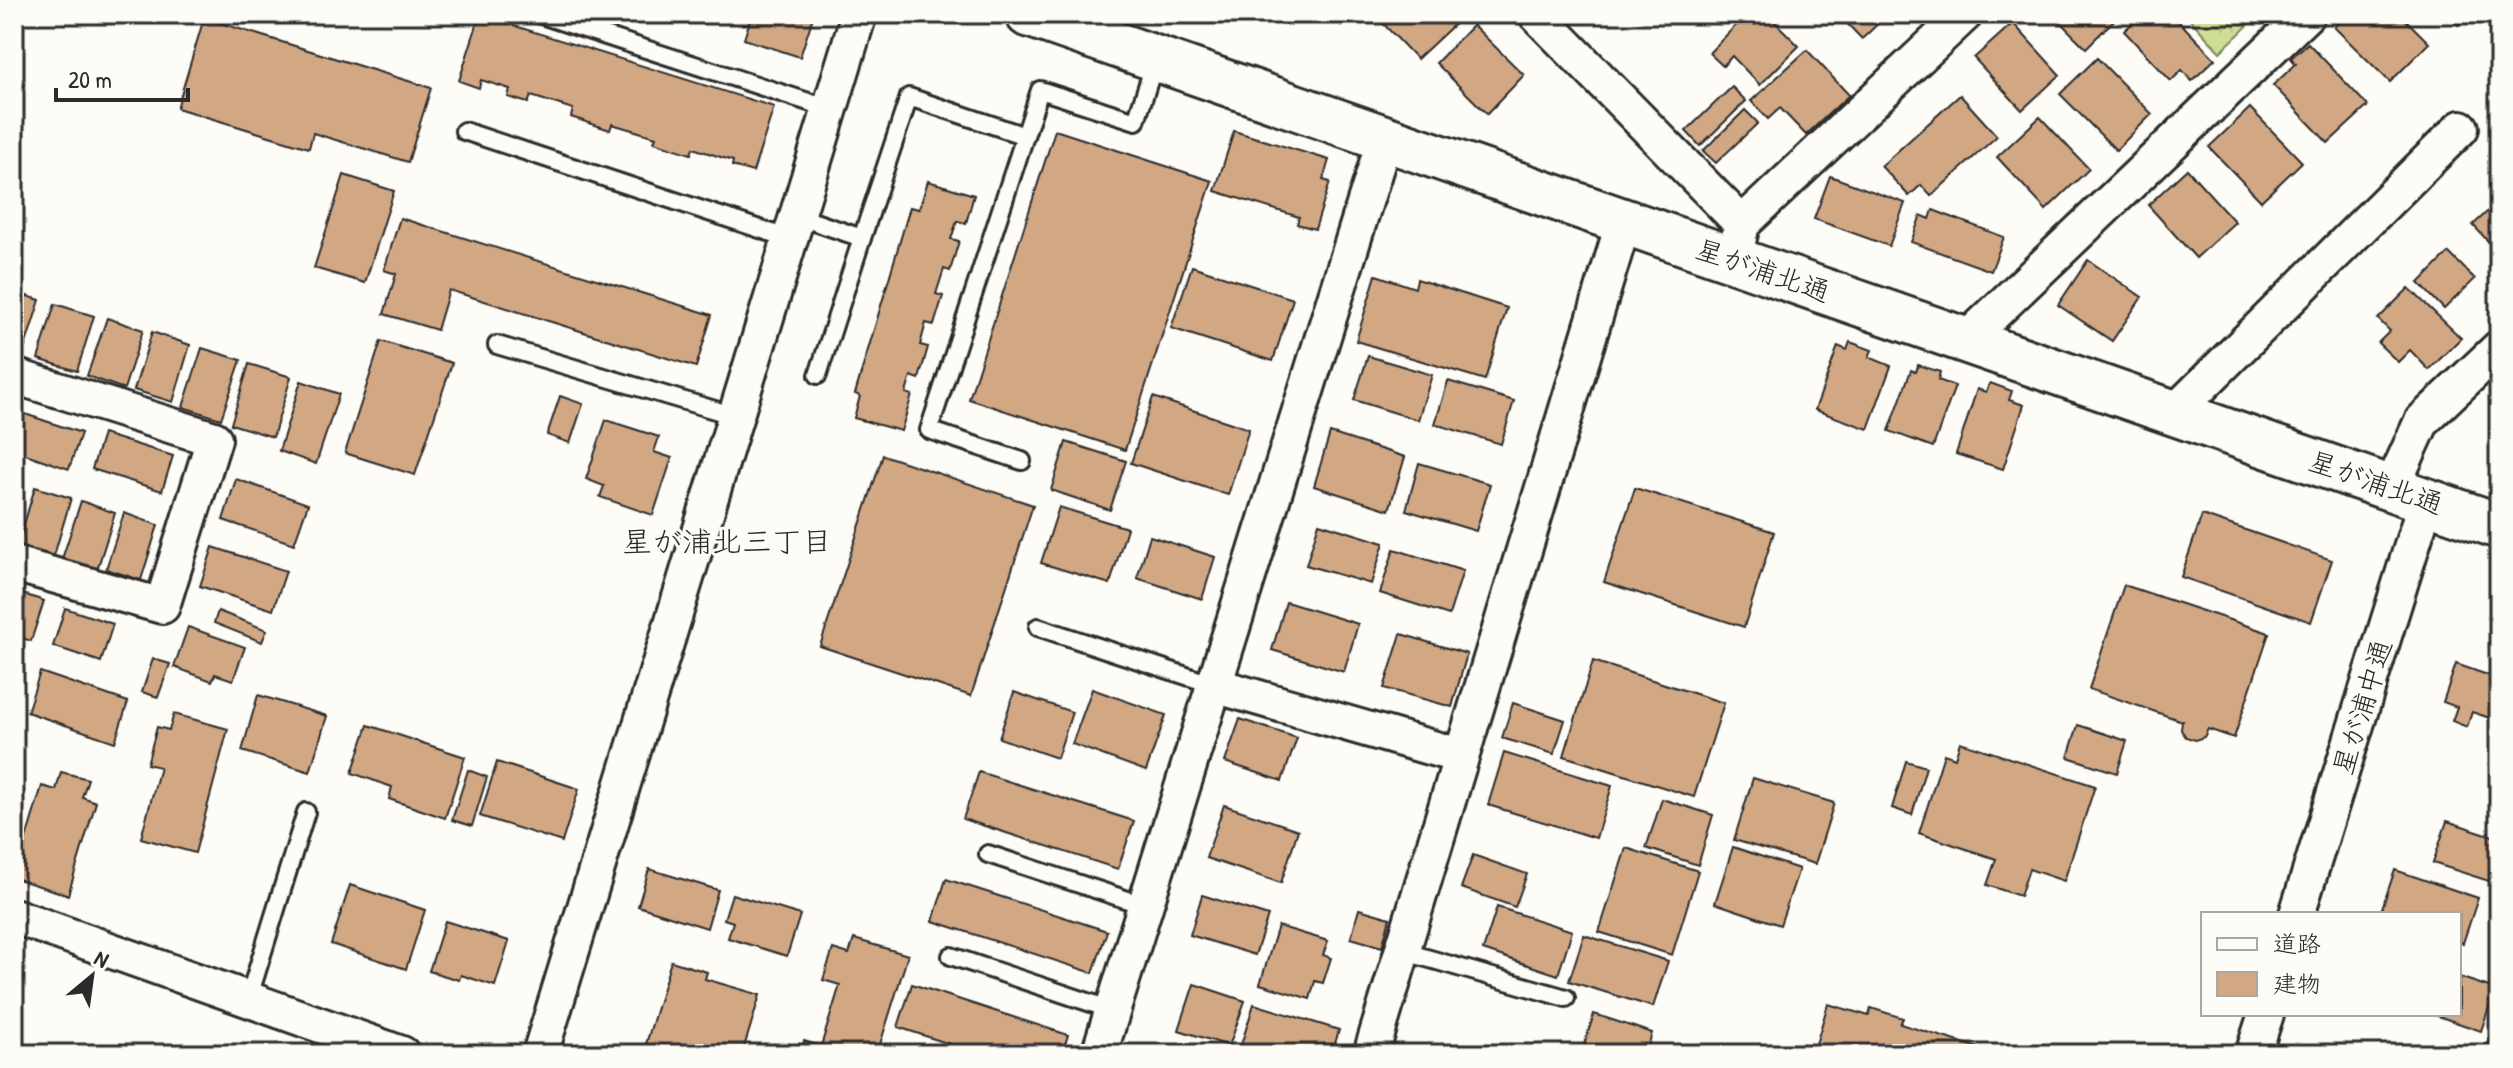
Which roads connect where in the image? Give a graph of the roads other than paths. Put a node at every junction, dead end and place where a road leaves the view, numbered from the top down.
1 (538, 14) edge
2 (859, 14) edge
3 (1028, 14) edge
4 (1536, 14) edge
5 (1965, 14) edge
6 (2307, 14) edge
7 (1156, 59) junction
8 (830, 109) junction
9 (2461, 128) dead end
10 (464, 131) dead end
11 (1025, 136) junction
12 (1385, 138) junction
13 (1624, 221) junction
14 (794, 228) junction
15 (862, 238) junction
16 (1738, 242) junction
17 (1965, 341) junction
18 (497, 345) dead end
19 (2499, 348) edge
20 (818, 375) dead end
21 (14, 376) edge
22 (2174, 413) junction
23 (735, 416) junction
24 (1022, 461) dead end
25 (2409, 494) junction
26 (2499, 526) edge
27 (14, 564) edge
28 (1038, 627) dead end
29 (1214, 685) junction
30 (1460, 756) junction
31 (306, 812) dead end
32 (988, 854) dead end
33 (1143, 905) junction
34 (2298, 912) edge
35 (14, 916) edge
36 (1402, 951) junction
37 (951, 956) dead end
38 (1566, 998) dead end
39 (248, 1000) junction
40 (1112, 1010) junction
41 (2265, 1016) edge
42 (402, 1054) edge
43 (540, 1054) edge
44 (1099, 1054) edge
45 (1371, 1054) edge
46 (2253, 1054) edge

1 - 8 lane
2 - 8 street
3 - 7 street, 星が浦北通
4 - 16 street
5 - 16 street
6 - 17 street
7 - 11 lane
7 - 12 street, 星が浦北通
8 - 14 street
9 - 22 street
10 - 14 lane
11 - 15 lane
11 - 24 lane
12 - 13 street, 星が浦北通
12 - 29 street
13 - 16 street, 星が浦北通
13 - 30 street
14 - 15 lane
14 - 23 street
15 - 20 lane
16 - 17 street, 星が浦北通
17 - 22 street, 星が浦北通
18 - 23 lane
19 - 25 street, 星が浦中通
21 - 27 street
22 - 25 street, 星が浦北通
23 - 43 street
25 - 26 street, 星が浦北通
25 - 34 street, 星が浦中通
28 - 29 lane
29 - 30 street
29 - 33 street
30 - 36 street
31 - 39 lane
32 - 33 lane
33 - 40 street
35 - 39 street
36 - 38 lane
36 - 45 street
37 - 40 lane
39 - 42 street
40 - 44 street
41 - 46 street

